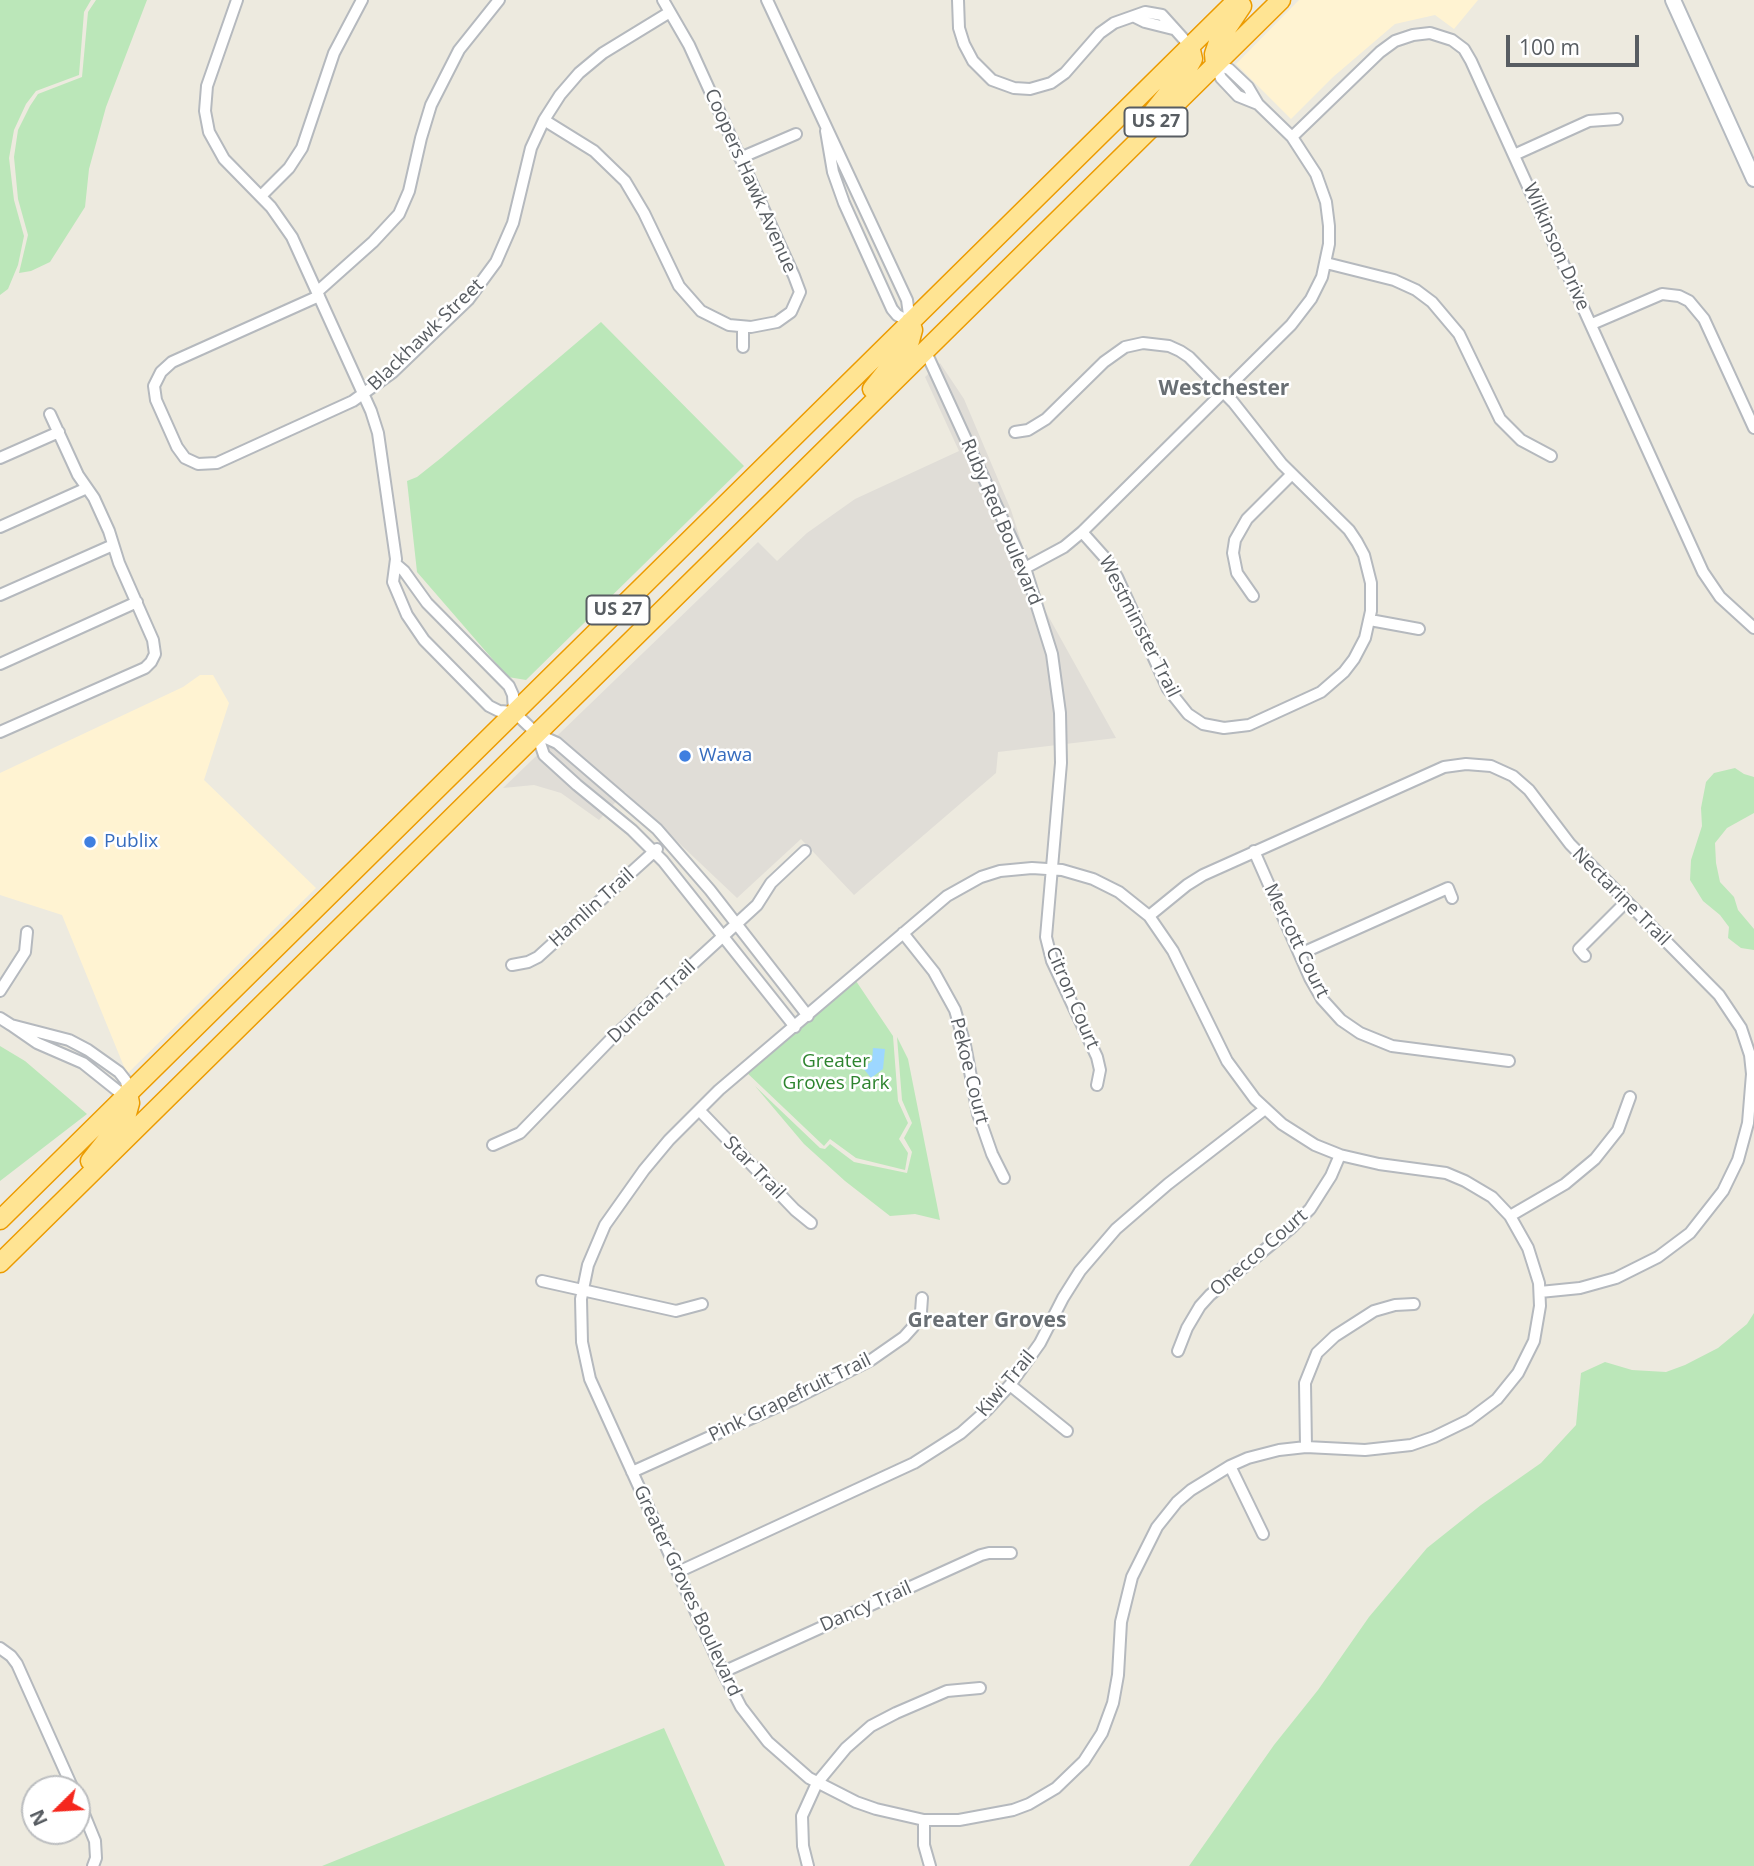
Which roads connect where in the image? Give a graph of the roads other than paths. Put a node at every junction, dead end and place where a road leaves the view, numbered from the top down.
1 (237, 0) edge
2 (362, 0) edge
3 (499, 0) edge
4 (663, 0) edge
5 (767, 0) edge
6 (958, 0) edge
7 (1237, 0) edge
8 (1246, 0) edge
9 (1281, 0) edge
10 (1673, 0) edge
11 (670, 12) junction
12 (1190, 46) junction
13 (1215, 64) junction
14 (1617, 119) dead end
15 (544, 120) junction
16 (826, 131) junction
17 (796, 134) dead end
18 (1292, 137) junction
19 (1514, 155) junction
20 (740, 158) junction
21 (1754, 179) edge
22 (261, 196) junction
23 (1041, 237) junction
24 (883, 248) junction
25 (868, 255) junction
26 (1326, 263) junction
27 (318, 294) junction
28 (910, 322) junction
29 (1591, 324) junction
30 (743, 327) junction
31 (743, 347) dead end
32 (925, 350) junction
33 (1223, 392) junction
34 (365, 395) junction
35 (50, 414) dead end
36 (1754, 428) edge
37 (59, 432) junction
38 (1015, 432) dead end
39 (1551, 456) dead end
40 (0, 458) edge
41 (1292, 474) junction
42 (88, 488) junction
43 (764, 510) junction
44 (0, 527) edge
45 (1082, 532) junction
46 (113, 545) junction
47 (397, 565) junction
48 (1025, 568) junction
49 (0, 595) edge
50 (1253, 596) dead end
51 (136, 603) junction
52 (1370, 620) junction
53 (1754, 628) edge
54 (1419, 629) dead end
55 (0, 664) edge
56 (514, 712) junction
57 (0, 733) edge
58 (537, 734) junction
59 (667, 840) junction
60 (805, 851) dead end
61 (654, 852) junction
62 (1254, 852) junction
63 (1053, 868) junction
64 (1452, 898) dead end
65 (1626, 902) junction
66 (1149, 916) junction
67 (737, 924) junction
68 (27, 932) dead end
69 (903, 933) junction
70 (724, 936) junction
71 (1300, 954) junction
72 (1585, 956) dead end
73 (512, 965) dead end
74 (0, 991) edge
75 (808, 1016) junction
76 (0, 1018) edge
77 (11, 1025) junction
78 (795, 1027) junction
79 (61, 1037) junction
80 (57, 1051) junction
81 (1509, 1061) dead end
82 (1097, 1085) dead end
83 (128, 1093) junction
84 (1630, 1097) dead end
85 (699, 1110) junction
86 (1265, 1110) junction
87 (493, 1145) dead end
88 (1340, 1155) junction
89 (1004, 1178) dead end
90 (1510, 1216) junction
91 (0, 1220) edge
92 (811, 1223) dead end
93 (0, 1249) edge
94 (0, 1263) edge
95 (542, 1281) dead end
96 (583, 1291) junction
97 (1540, 1292) junction
98 (922, 1298) dead end
99 (702, 1304) dead end
100 (1414, 1304) dead end
101 (1178, 1350) dead end
102 (1010, 1385) junction
103 (1067, 1431) dead end
104 (1306, 1447) junction
105 (1230, 1466) junction
106 (632, 1472) junction
107 (1263, 1534) dead end
108 (1011, 1553) dead end
109 (678, 1572) junction
110 (0, 1648) edge
111 (723, 1672) junction
112 (980, 1688) dead end
113 (67, 1775) edge
114 (817, 1783) junction
115 (924, 1820) junction
116 (91, 1831) edge
117 (93, 1866) edge
118 (808, 1866) edge
119 (930, 1866) edge

1 - 22 street
2 - 22 street
3 - 27 street
4 - 11 street, Coopers Hawk Avenue
5 - 16 street
6 - 12 street
7 - 12 highway, US 27
8 - 13 highway
9 - 13 highway, US 27
10 - 21 main road
11 - 15 street, Blackhawk Street
11 - 20 street, Coopers Hawk Avenue
12 - 23 highway
12 - 28 highway, US 27
13 - 18 street
13 - 23 highway, US 27
14 - 19 street
15 - 30 street, Coopers Hawk Avenue
15 - 34 street, Blackhawk Street
16 - 24 street
16 - 25 street
17 - 20 street
18 - 19 street, Wilkinson Drive
18 - 26 street
19 - 29 street, Wilkinson Drive
20 - 30 street, Coopers Hawk Avenue
22 - 27 street
23 - 32 highway, US 27
24 - 25 street
24 - 28 street
25 - 28 street
26 - 33 street
26 - 39 street
27 - 34 street
27 - 34 street, Blackhawk Street
28 - 43 highway
28 - 56 highway, US 27
29 - 36 street
29 - 53 street, Wilkinson Drive
30 - 31 street
32 - 43 highway, US 27
32 - 48 street, Ruby Red Boulevard
33 - 38 street, Westminster Trail
33 - 41 street, Westminster Trail
33 - 45 street
34 - 47 street
35 - 37 street
37 - 40 street
37 - 42 street
41 - 50 street
41 - 52 street, Westminster Trail
42 - 44 street
42 - 46 street
43 - 58 highway, US 27
45 - 48 street
45 - 52 street, Westminster Trail
46 - 49 street
46 - 51 street
47 - 56 street
47 - 56 street
48 - 63 street, Ruby Red Boulevard
51 - 55 street
51 - 57 street
52 - 54 street
56 - 58 street
56 - 83 highway, US 27
58 - 59 street
58 - 61 street
58 - 94 highway, US 27
59 - 61 street, Hamlin Trail
59 - 67 street
60 - 67 street, Duncan Trail
61 - 70 street
61 - 73 street, Hamlin Trail
62 - 65 street, Nectarine Trail
62 - 66 street, Nectarine Trail
62 - 71 street, Mercott Court
63 - 66 street, Greater Groves Boulevard
63 - 69 street, Greater Groves Boulevard
63 - 82 street, Citron Court
64 - 71 street
65 - 72 street
65 - 97 street, Nectarine Trail
66 - 86 street, Greater Groves Boulevard
67 - 70 street, Duncan Trail
67 - 75 street
68 - 74 street
69 - 75 street, Greater Groves Boulevard
69 - 89 street, Pekoe Court
70 - 78 street
70 - 87 street, Duncan Trail
71 - 81 street, Mercott Court
75 - 78 street, Greater Groves Boulevard
76 - 77 street
77 - 79 street
77 - 80 street
78 - 85 street, Greater Groves Boulevard
79 - 80 street
79 - 83 street
80 - 83 street
83 - 91 highway, US 27
83 - 93 highway
84 - 90 street
85 - 92 street, Star Trail
85 - 96 street, Greater Groves Boulevard
86 - 88 street, Greater Groves Boulevard
86 - 102 street, Kiwi Trail
88 - 90 street, Greater Groves Boulevard
88 - 101 street, Onecco Court
90 - 97 street, Greater Groves Boulevard
95 - 96 street
96 - 99 street
96 - 106 street, Greater Groves Boulevard
97 - 104 street, Greater Groves Boulevard
98 - 106 street, Pink Grapefruit Trail
100 - 104 street
102 - 103 street
102 - 109 street, Kiwi Trail
104 - 105 street, Greater Groves Boulevard
105 - 107 street
105 - 115 street, Greater Groves Boulevard
106 - 109 street, Greater Groves Boulevard
108 - 111 street, Dancy Trail
109 - 111 street, Greater Groves Boulevard
110 - 113 street
111 - 114 street, Greater Groves Boulevard
112 - 114 street
114 - 115 street, Greater Groves Boulevard
114 - 118 street
115 - 119 street
116 - 117 street

